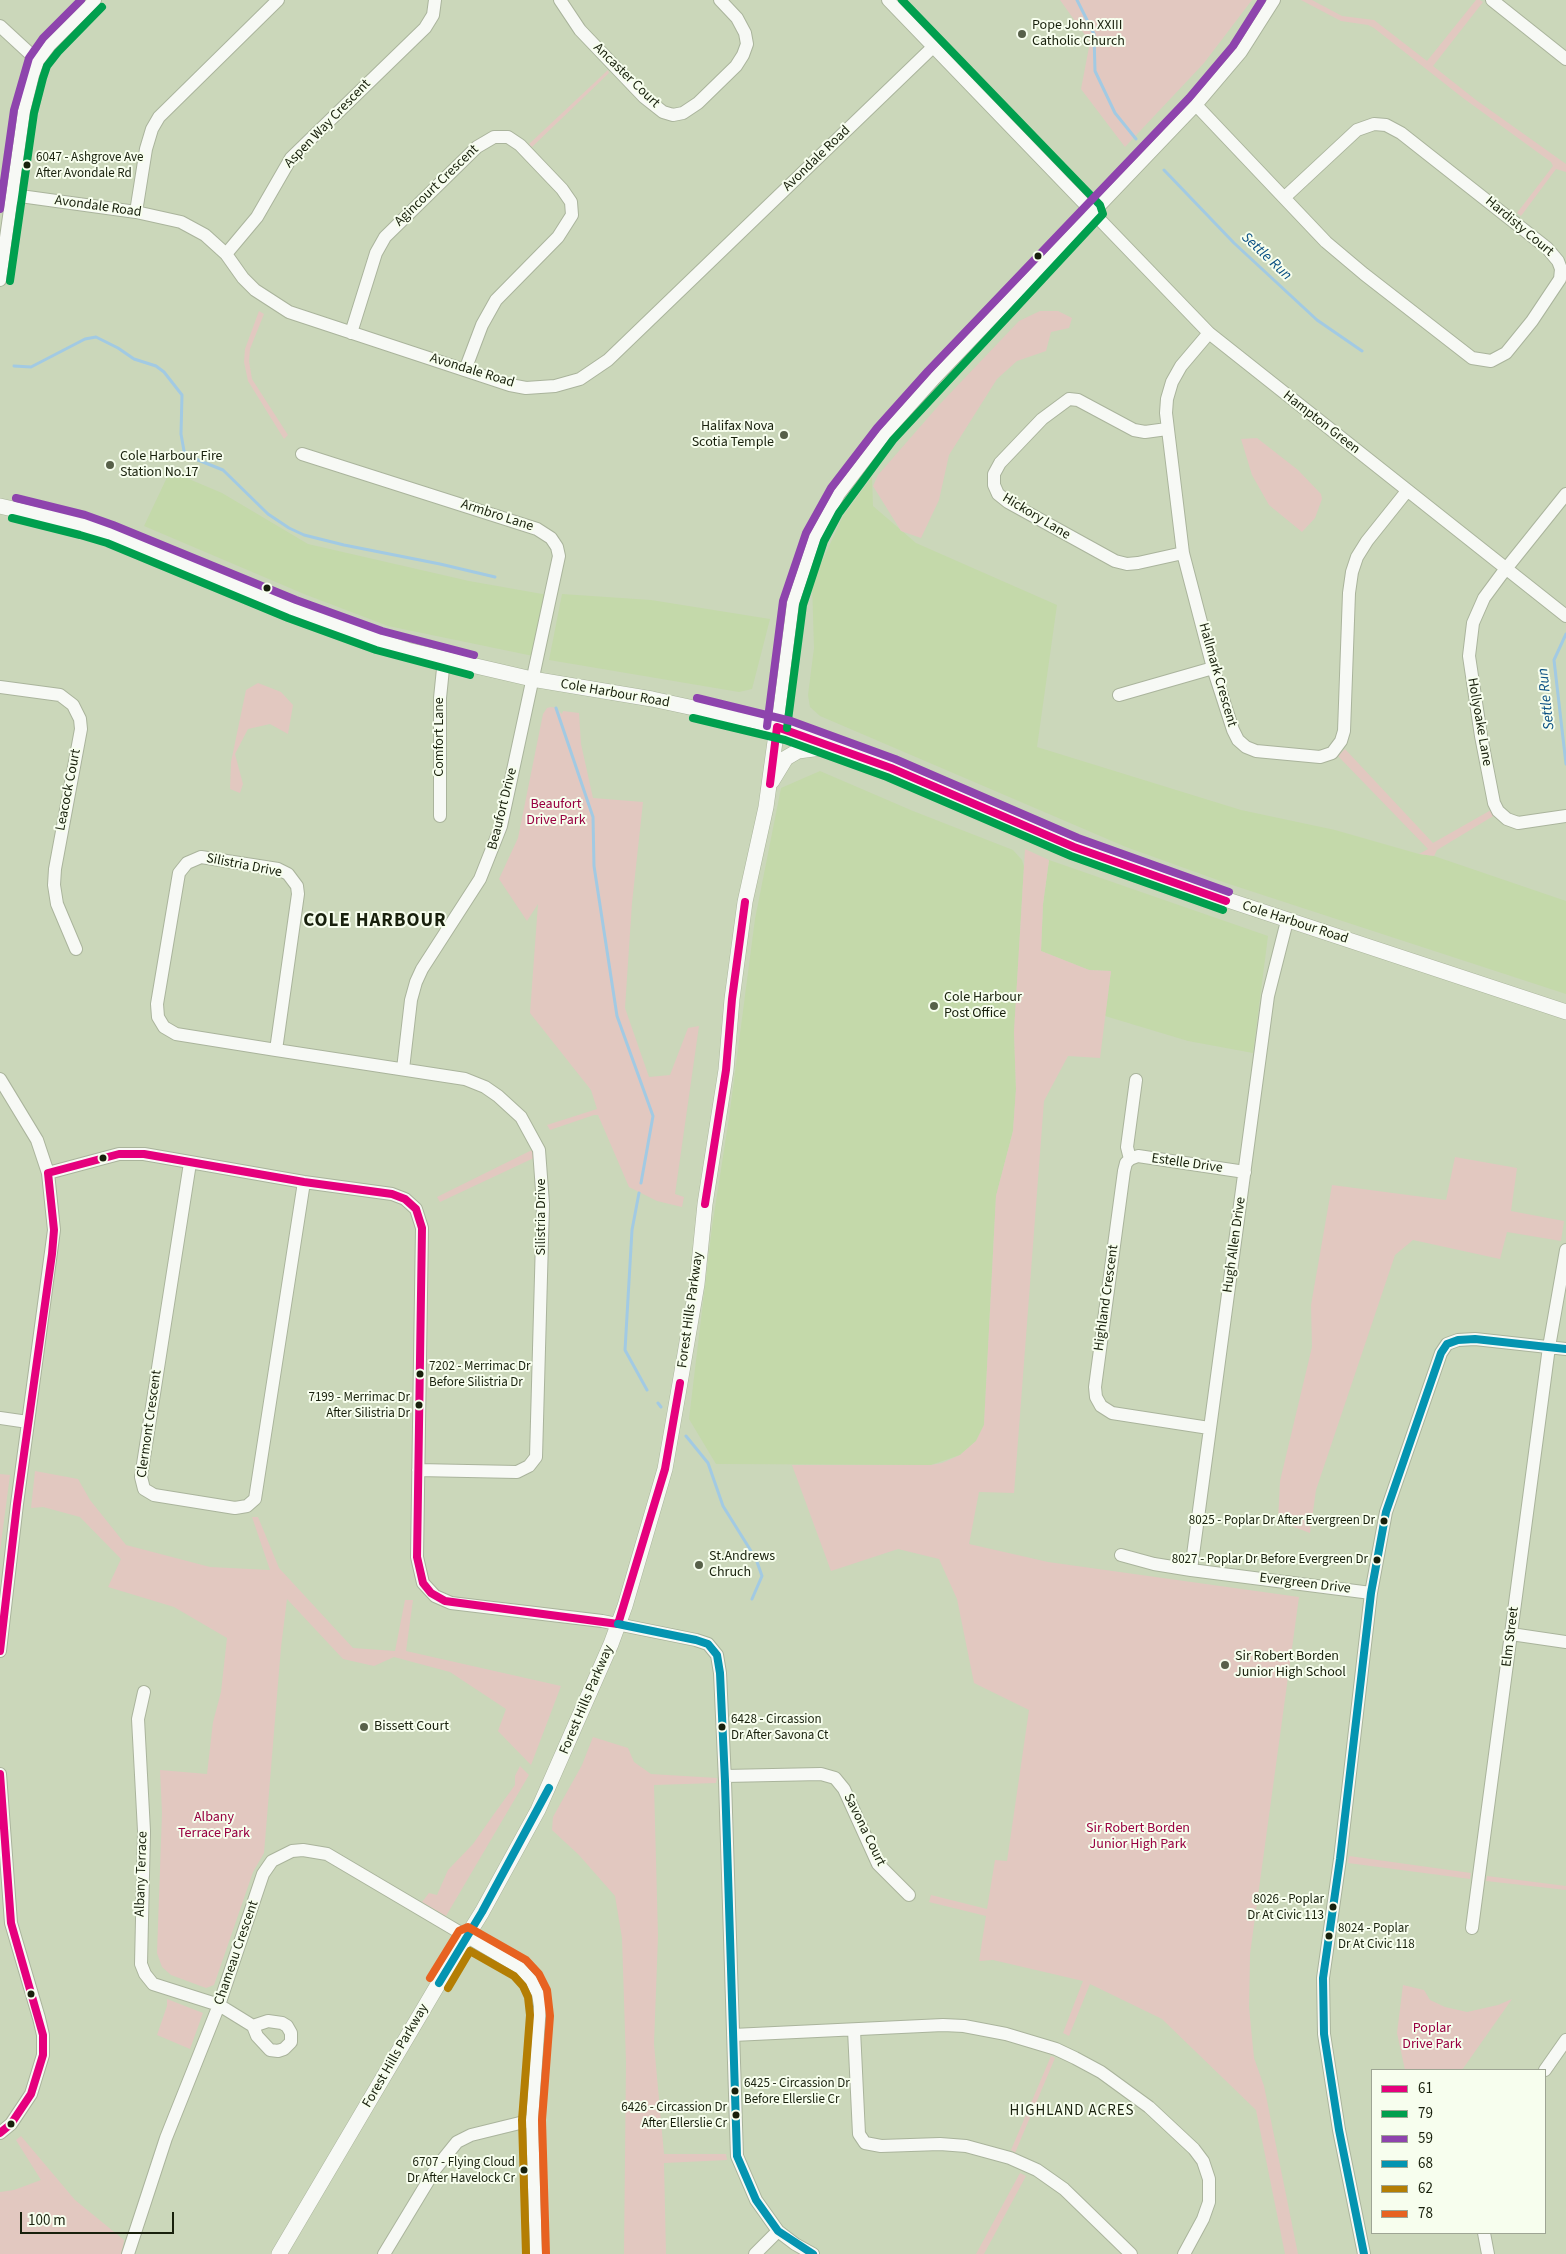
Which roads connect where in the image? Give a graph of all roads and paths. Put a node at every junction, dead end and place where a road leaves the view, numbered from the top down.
1 (95, 0) edge
2 (278, 0) edge
3 (435, 0) edge
4 (560, 0) edge
5 (720, 0) edge
6 (888, 0) edge
7 (1274, 0) edge
8 (1492, 0) edge
9 (0, 26) edge
10 (933, 47) junction
11 (1566, 59) edge
12 (38, 61) junction
13 (1196, 106) junction
14 (13, 195) junction
15 (1285, 197) junction
16 (136, 212) junction
17 (1093, 212) junction
18 (226, 254) junction
19 (0, 280) edge
20 (351, 333) junction
21 (1209, 333) junction
22 (465, 370) junction
23 (1168, 429) junction
24 (302, 454) dead end
25 (1407, 491) junction
26 (1566, 494) edge
27 (0, 506) edge
28 (1183, 553) junction
29 (1506, 568) junction
30 (1566, 616) edge
31 (444, 659) junction
32 (1213, 668) junction
33 (532, 679) junction
34 (0, 687) edge
35 (1119, 695) dead end
36 (777, 727) junction
37 (832, 746) junction
38 (770, 784) junction
39 (440, 816) dead end
40 (1566, 816) edge
41 (1287, 921) junction
42 (76, 949) dead end
43 (1566, 1012) edge
44 (276, 1050) junction
45 (403, 1069) junction
46 (0, 1079) edge
47 (1136, 1080) dead end
48 (1130, 1159) junction
49 (190, 1163) junction
50 (1245, 1172) junction
51 (48, 1173) junction
52 (304, 1182) junction
53 (1566, 1250) edge
54 (1549, 1347) junction
55 (1566, 1349) edge
56 (0, 1418) edge
57 (28, 1422) junction
58 (1209, 1428) junction
59 (418, 1470) junction
60 (1121, 1555) dead end
61 (1191, 1570) junction
62 (1370, 1593) junction
63 (618, 1624) junction
64 (1511, 1634) junction
65 (1566, 1642) edge
66 (0, 1651) edge
67 (144, 1692) dead end
68 (0, 1774) edge
69 (725, 1776) junction
70 (910, 1895) dead end
71 (1472, 1928) dead end
72 (467, 1937) junction
73 (219, 2005) junction
74 (253, 2026) dead end
75 (854, 2030) junction
76 (732, 2035) junction
77 (1566, 2040) edge
78 (1545, 2069) edge
79 (532, 2120) junction
80 (0, 2133) edge
81 (778, 2231) junction
82 (1484, 2234) edge
83 (128, 2254) edge
84 (279, 2254) edge
85 (384, 2254) edge
86 (536, 2254) edge
87 (756, 2254) edge
88 (813, 2254) edge
89 (1131, 2254) edge
90 (1184, 2254) edge
91 (1364, 2254) edge
92 (1488, 2254) edge

1 - 12 street
2 - 16 street
3 - 18 street, Aspen Way Crescent
4 - 5 street, Ancaster Court
6 - 10 street, Hampton Green
7 - 13 street
8 - 11 street
9 - 12 street
10 - 17 street, Hampton Green
10 - 22 street, Avondale Road
12 - 14 street
13 - 15 street, Hardisty Court
13 - 17 street
14 - 16 street, Avondale Road
14 - 19 street
15 - 15 street, Hardisty Court
16 - 18 street, Avondale Road
17 - 21 street, Hampton Green
17 - 36 street
18 - 20 street, Avondale Road
20 - 22 street, Avondale Road
20 - 22 street, Agincourt Crescent
21 - 23 street, Hallmark Crescent
21 - 25 street, Hampton Green
23 - 28 street, Hallmark Crescent
23 - 28 street, Hickory Lane
24 - 33 street, Armbro Lane
25 - 29 street, Hampton Green
25 - 32 street, Hallmark Crescent
26 - 29 street, Hollyoake Lane
27 - 31 main road, Cole Harbour Road
28 - 32 street, Hallmark Crescent
29 - 30 street, Hampton Green
29 - 40 street, Hollyoake Lane
31 - 33 main road, Cole Harbour Road
31 - 39 street, Comfort Lane
32 - 35 street
33 - 36 main road, Cole Harbour Road
33 - 45 street, Beaufort Drive
34 - 42 street, Leacock Court
36 - 37 main road, Cole Harbour Road
36 - 38 main road, Forest Hills Parkway
37 - 38 main road
37 - 41 main road, Cole Harbour Road
38 - 63 main road, Forest Hills Parkway
41 - 43 main road, Cole Harbour Road
41 - 50 street, Hugh Allen Drive
44 - 44 street, Silistria Drive
44 - 45 street, Silistria Drive
45 - 59 street, Silistria Drive
46 - 51 street
47 - 48 street, Highland Crescent
48 - 50 street, Estelle Drive
48 - 58 street, Highland Crescent
49 - 51 street
49 - 52 street
49 - 52 street, Clermont Crescent
50 - 58 street, Hugh Allen Drive
51 - 57 street
52 - 59 street
53 - 54 street, Elm Street
54 - 55 street
54 - 62 street
54 - 64 street, Elm Street
56 - 57 street
57 - 66 street
58 - 61 street, Hugh Allen Drive
59 - 63 street
60 - 61 street, Evergreen Drive
61 - 62 street, Evergreen Drive
62 - 91 street
63 - 69 street
63 - 72 main road, Forest Hills Parkway
64 - 65 street
64 - 71 street, Elm Street
67 - 73 street, Albany Terrace
68 - 80 street
69 - 70 street, Savona Court
69 - 76 street
72 - 73 street, Chameau Crescent
72 - 79 street, Chameau Crescent
72 - 84 main road, Forest Hills Parkway
73 - 74 street, Albany Terrace
73 - 83 street, Chameau Crescent
75 - 76 street
75 - 89 street
75 - 90 street
76 - 81 street
77 - 78 street
79 - 85 street
79 - 86 street, Chameau Crescent
81 - 87 street
81 - 88 street
82 - 92 street

